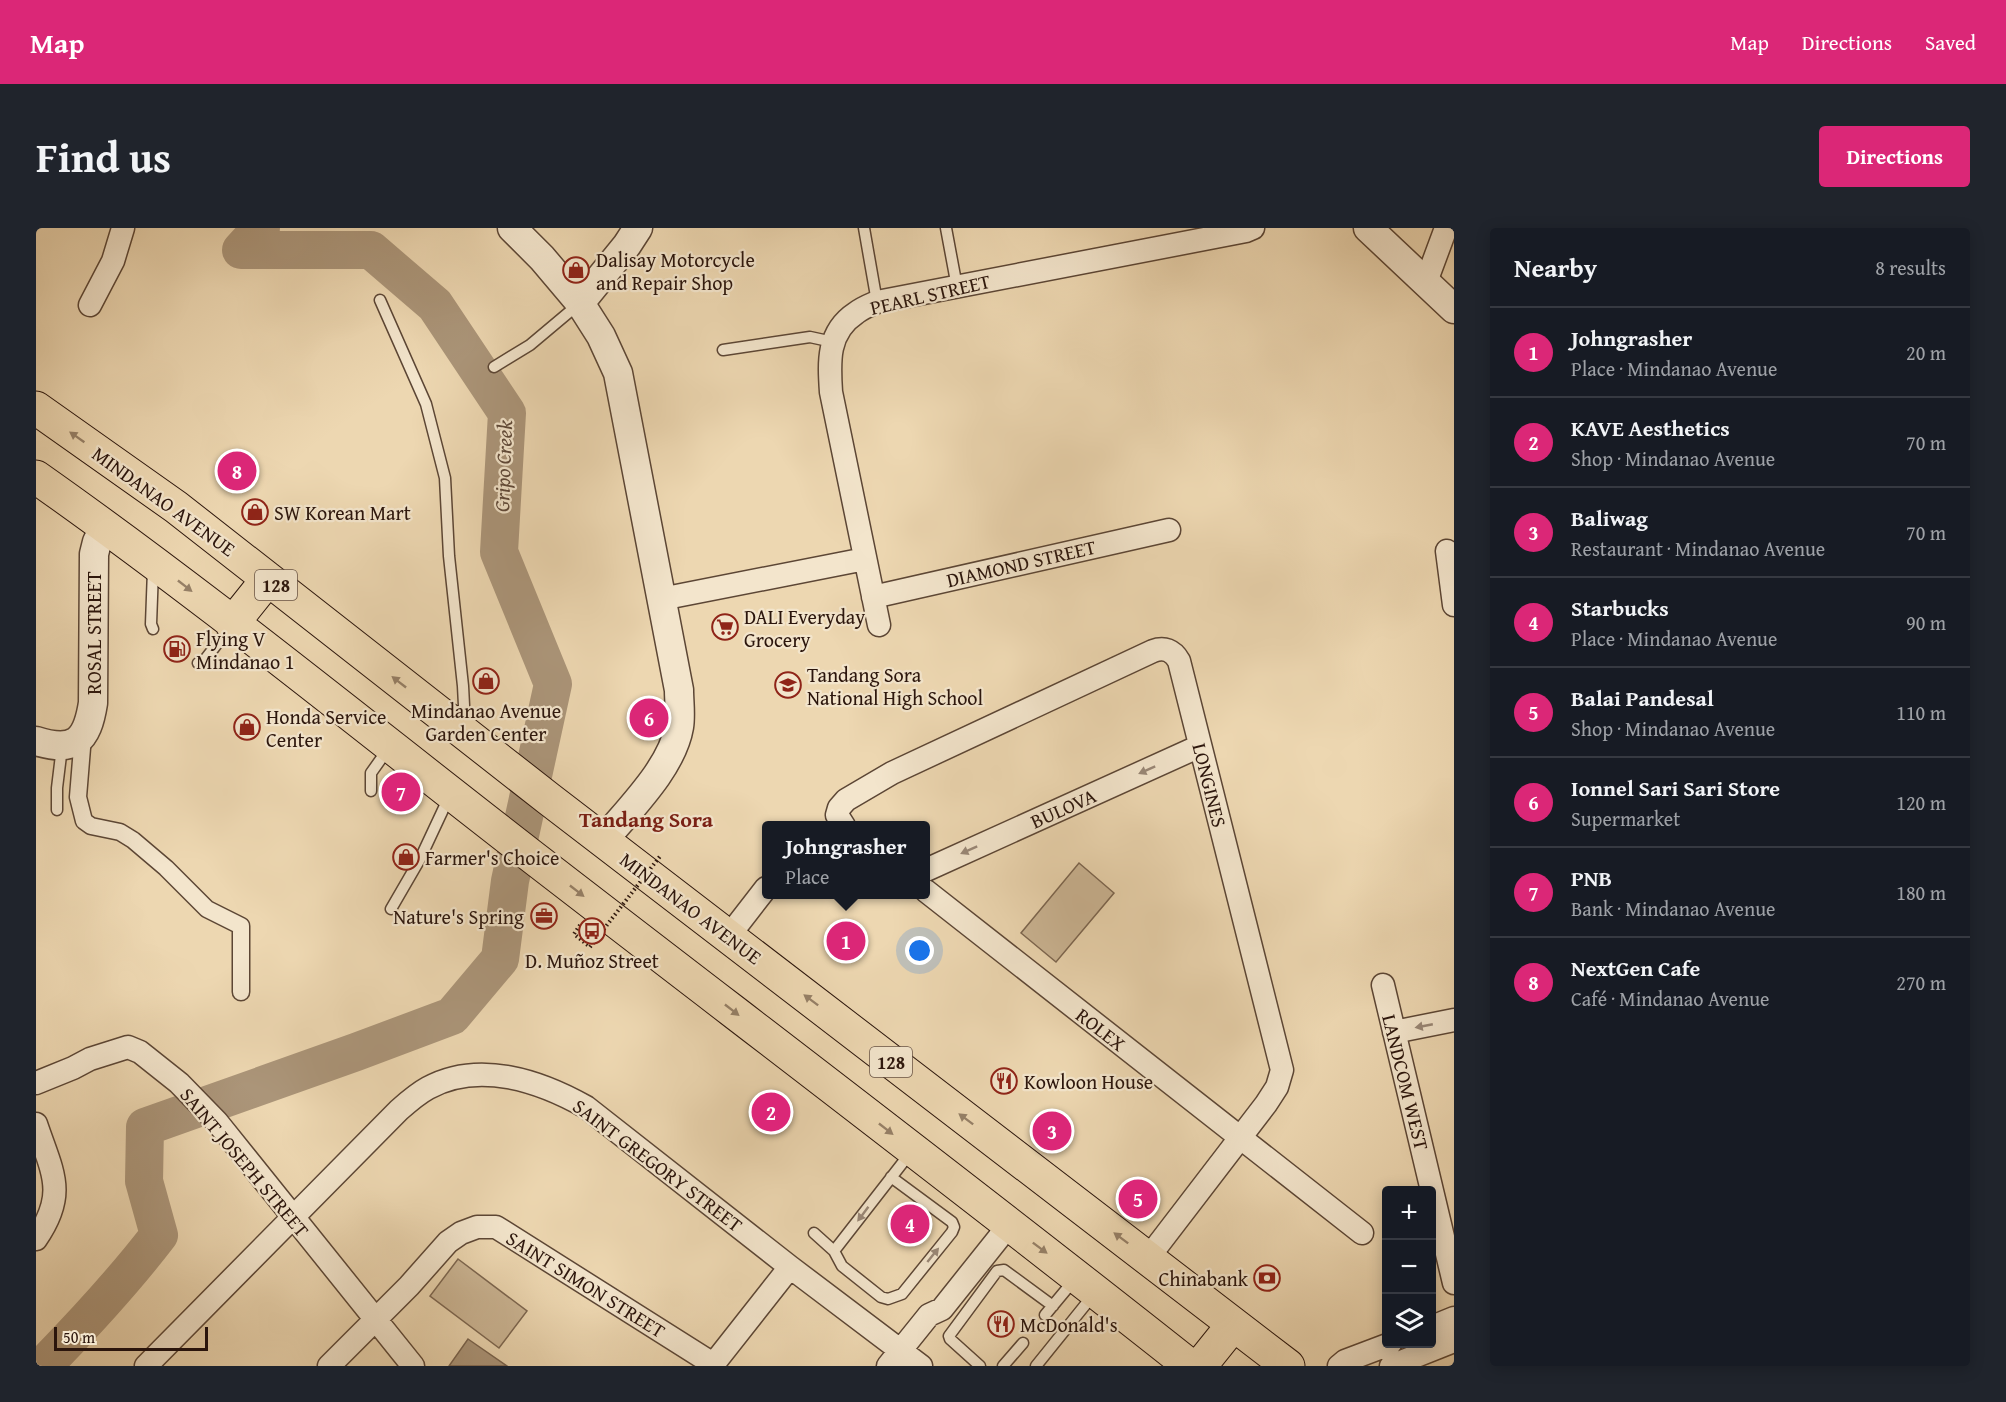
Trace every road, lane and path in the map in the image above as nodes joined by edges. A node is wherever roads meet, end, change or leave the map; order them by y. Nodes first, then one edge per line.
1 (123, 228) edge
2 (512, 228) edge
3 (638, 228) edge
4 (864, 228) edge
5 (946, 228) edge
6 (1253, 228) edge
7 (1368, 228) edge
8 (1446, 228) edge
9 (1426, 282) junction
10 (957, 286) junction
11 (380, 300) dead end
12 (877, 302) junction
13 (580, 303) junction
14 (90, 306) dead end
15 (1454, 309) edge
16 (833, 342) junction
17 (723, 350) dead end
18 (494, 367) dead end
19 (36, 408) edge
20 (36, 477) edge
21 (105, 525) junction
22 (1169, 530) dead end
23 (1447, 551) dead end
24 (865, 559) junction
25 (153, 561) junction
26 (268, 579) junction
27 (873, 597) junction
28 (661, 599) junction
29 (1454, 605) edge
30 (232, 624) junction
31 (879, 625) dead end
32 (153, 629) dead end
33 (198, 663) dead end
34 (465, 734) junction
35 (59, 743) edge
36 (390, 746) junction
37 (1200, 746) junction
38 (372, 791) dead end
39 (450, 793) junction
40 (57, 810) dead end
41 (837, 821) edge
42 (603, 841) junction
43 (661, 855) dead end
44 (930, 868) edge
45 (762, 893) edge
46 (930, 894) edge
47 (391, 909) dead end
48 (574, 934) dead end
49 (728, 937) junction
50 (1383, 985) dead end
51 (241, 992) dead end
52 (1454, 1020) edge
53 (1394, 1032) junction
54 (36, 1083) edge
55 (36, 1124) edge
56 (1239, 1137) junction
57 (912, 1150) junction
58 (891, 1177) junction
59 (292, 1218) junction
60 (1003, 1220) junction
61 (814, 1233) dead end
62 (1362, 1233) dead end
63 (36, 1239) edge
64 (834, 1251) junction
65 (1148, 1258) junction
66 (790, 1267) junction
67 (1454, 1283) edge
68 (1087, 1284) junction
69 (1053, 1306) junction
70 (1045, 1315) dead end
71 (1454, 1318) edge
72 (376, 1319) junction
73 (1233, 1324) junction
74 (1436, 1325) edge
75 (1454, 1341) edge
76 (1023, 1343) dead end
77 (1382, 1347) edge
78 (894, 1358) edge
79 (712, 1365) edge
80 (146, 1366) edge
81 (329, 1366) edge
82 (413, 1366) edge
83 (921, 1366) edge
84 (980, 1366) edge
85 (1003, 1366) edge
86 (1036, 1366) edge
87 (1190, 1366) edge
88 (1200, 1366) edge
89 (1288, 1366) edge
90 (1339, 1366) edge
91 (1391, 1366) edge

1 - 14 street
2 - 13 street
3 - 13 street
4 - 12 lane
5 - 10 lane
6 - 10 street, PEARL STREET
7 - 9 street
8 - 9 street
9 - 15 street
10 - 12 street, PEARL STREET
11 - 34 lane
12 - 16 street, PEARL STREET
13 - 18 lane
13 - 28 street
16 - 17 lane
16 - 24 street, PEARL STREET
26 -> 19 main road, MINDANAO AVENUE / 128
20 - 21 main road
21 - 25 main road
21 - 35 street, ROSAL STREET
22 - 27 street, DIAMOND STREET
23 - 29 street
24 - 27 street, PEARL STREET
24 - 28 street
25 -> 30 main road
25 - 32 lane
26 - 30 main road
34 -> 26 main road, MINDANAO AVENUE / 128
27 - 31 street, PEARL STREET
28 - 42 street
30 - 33 lane
30 - 36 main road
34 - 42 main road, MINDANAO AVENUE / 128
35 - 40 lane
35 - 51 street
36 - 38 lane
36 - 39 main road
37 - 41 street, LONGINES
37 -> 44 street, BULOVA
37 - 56 street, LONGINES
39 - 47 lane
39 -> 57 main road
42 - 49 main road, MINDANAO AVENUE / 128
43 - 48 path, bridge
45 - 49 street
46 - 56 street, ROLEX
65 -> 49 main road, MINDANAO AVENUE / 128
50 - 53 street, LANDCOM WEST
52 -> 53 street
53 - 67 street, LANDCOM WEST
54 - 59 street, SAINT JOSEPH STREET
55 - 63 street
56 - 62 street, ROLEX
56 - 65 street, LONGINES
57 - 58 lane
57 - 60 main road
58 -> 64 lane
64 -> 58 lane
59 - 66 street, SAINT GREGORY STREET
59 - 72 street, SAINT JOSEPH STREET
59 - 80 street, SAINT GREGORY STREET
60 -> 68 main road
60 - 78 street
61 - 64 lane
65 - 73 main road, MINDANAO AVENUE / 128
66 - 78 street, SAINT GREGORY STREET
66 - 79 street
68 - 69 lane
68 - 86 lane
68 - 87 main road
69 - 70 lane
69 - 84 lane
71 - 74 street
72 - 79 street, SAINT SIMON STREET
72 - 81 street, SAINT SIMON STREET
72 - 82 street, SAINT JOSEPH STREET
73 - 88 main road
73 - 89 main road, MINDANAO AVENUE / 128
75 - 91 street
76 - 85 lane
77 - 90 street
78 - 83 street, SAINT GREGORY STREET

